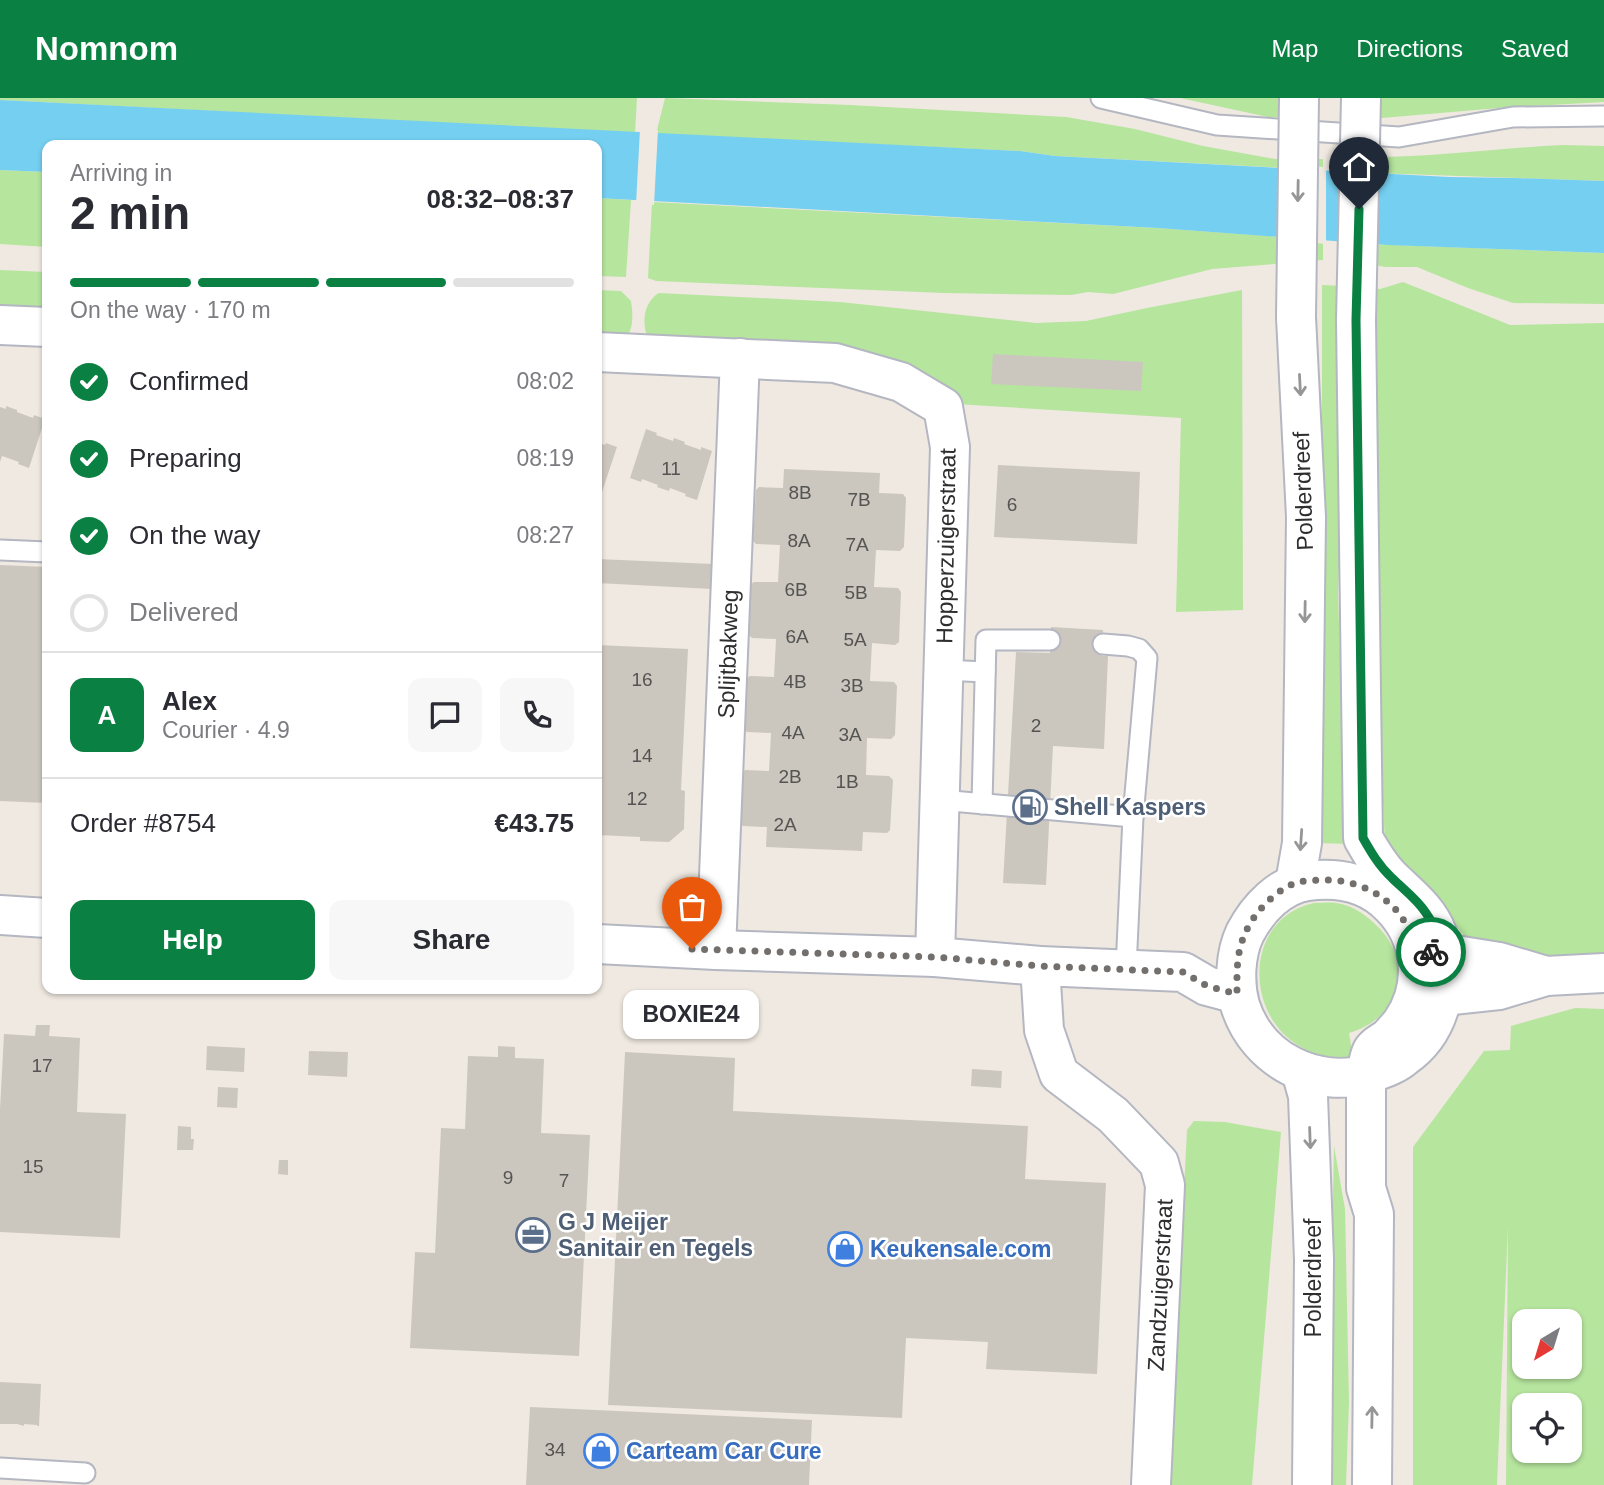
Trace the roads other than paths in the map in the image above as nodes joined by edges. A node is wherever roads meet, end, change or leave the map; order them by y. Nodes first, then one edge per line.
1 (1101, 98) edge
2 (1299, 98) edge
3 (1362, 98) edge
4 (1604, 116) edge
5 (0, 325) edge
6 (42, 327) edge
7 (602, 352) edge
8 (740, 358) junction
9 (0, 550) edge
10 (42, 552) edge
11 (1050, 640) dead end
12 (1103, 644) dead end
13 (944, 670) junction
14 (985, 672) junction
15 (940, 800) junction
16 (982, 804) junction
17 (1133, 817) junction
18 (1295, 883) junction
19 (0, 915) edge
20 (42, 918) edge
21 (602, 944) edge
22 (716, 950) junction
23 (1430, 951) junction
24 (935, 957) junction
25 (1040, 966) junction
26 (1126, 969) junction
27 (1604, 973) edge
28 (1237, 976) junction
29 (1546, 976) junction
30 (1443, 996) junction
31 (1301, 1071) junction
32 (1375, 1071) junction
33 (0, 1468) edge
34 (85, 1473) dead end
35 (1151, 1485) edge
36 (1312, 1485) edge
37 (1371, 1485) edge

1 - 4 lane
2 -> 18 main road, Polderdreef, bridge
3 - 23 main road, bridge
5 - 6 main road
7 - 8 main road, Hopperzuigerstraat
8 - 13 main road, Hopperzuigerstraat
8 - 22 main road, Splijtbakweg
9 - 10 lane
11 - 14 lane
12 - 17 lane
13 - 14 lane
13 - 15 main road, Hopperzuigerstraat
14 - 16 lane
15 - 16 lane
15 - 24 main road, Hopperzuigerstraat
16 - 17 lane
17 - 26 lane
18 - 23 main road
18 - 28 main road
19 - 20 main road
21 - 22 main road
22 - 24 main road
23 - 29 main road
23 - 30 main road
23 - 32 main road
24 - 25 main road
25 - 26 main road
25 - 35 main road, Zandzuigerstraat
26 - 28 main road
27 - 29 main road
28 - 31 main road
29 - 30 main road
30 - 32 main road
31 - 32 main road
31 -> 36 main road, Polderdreef
37 -> 32 main road
33 - 34 lane

